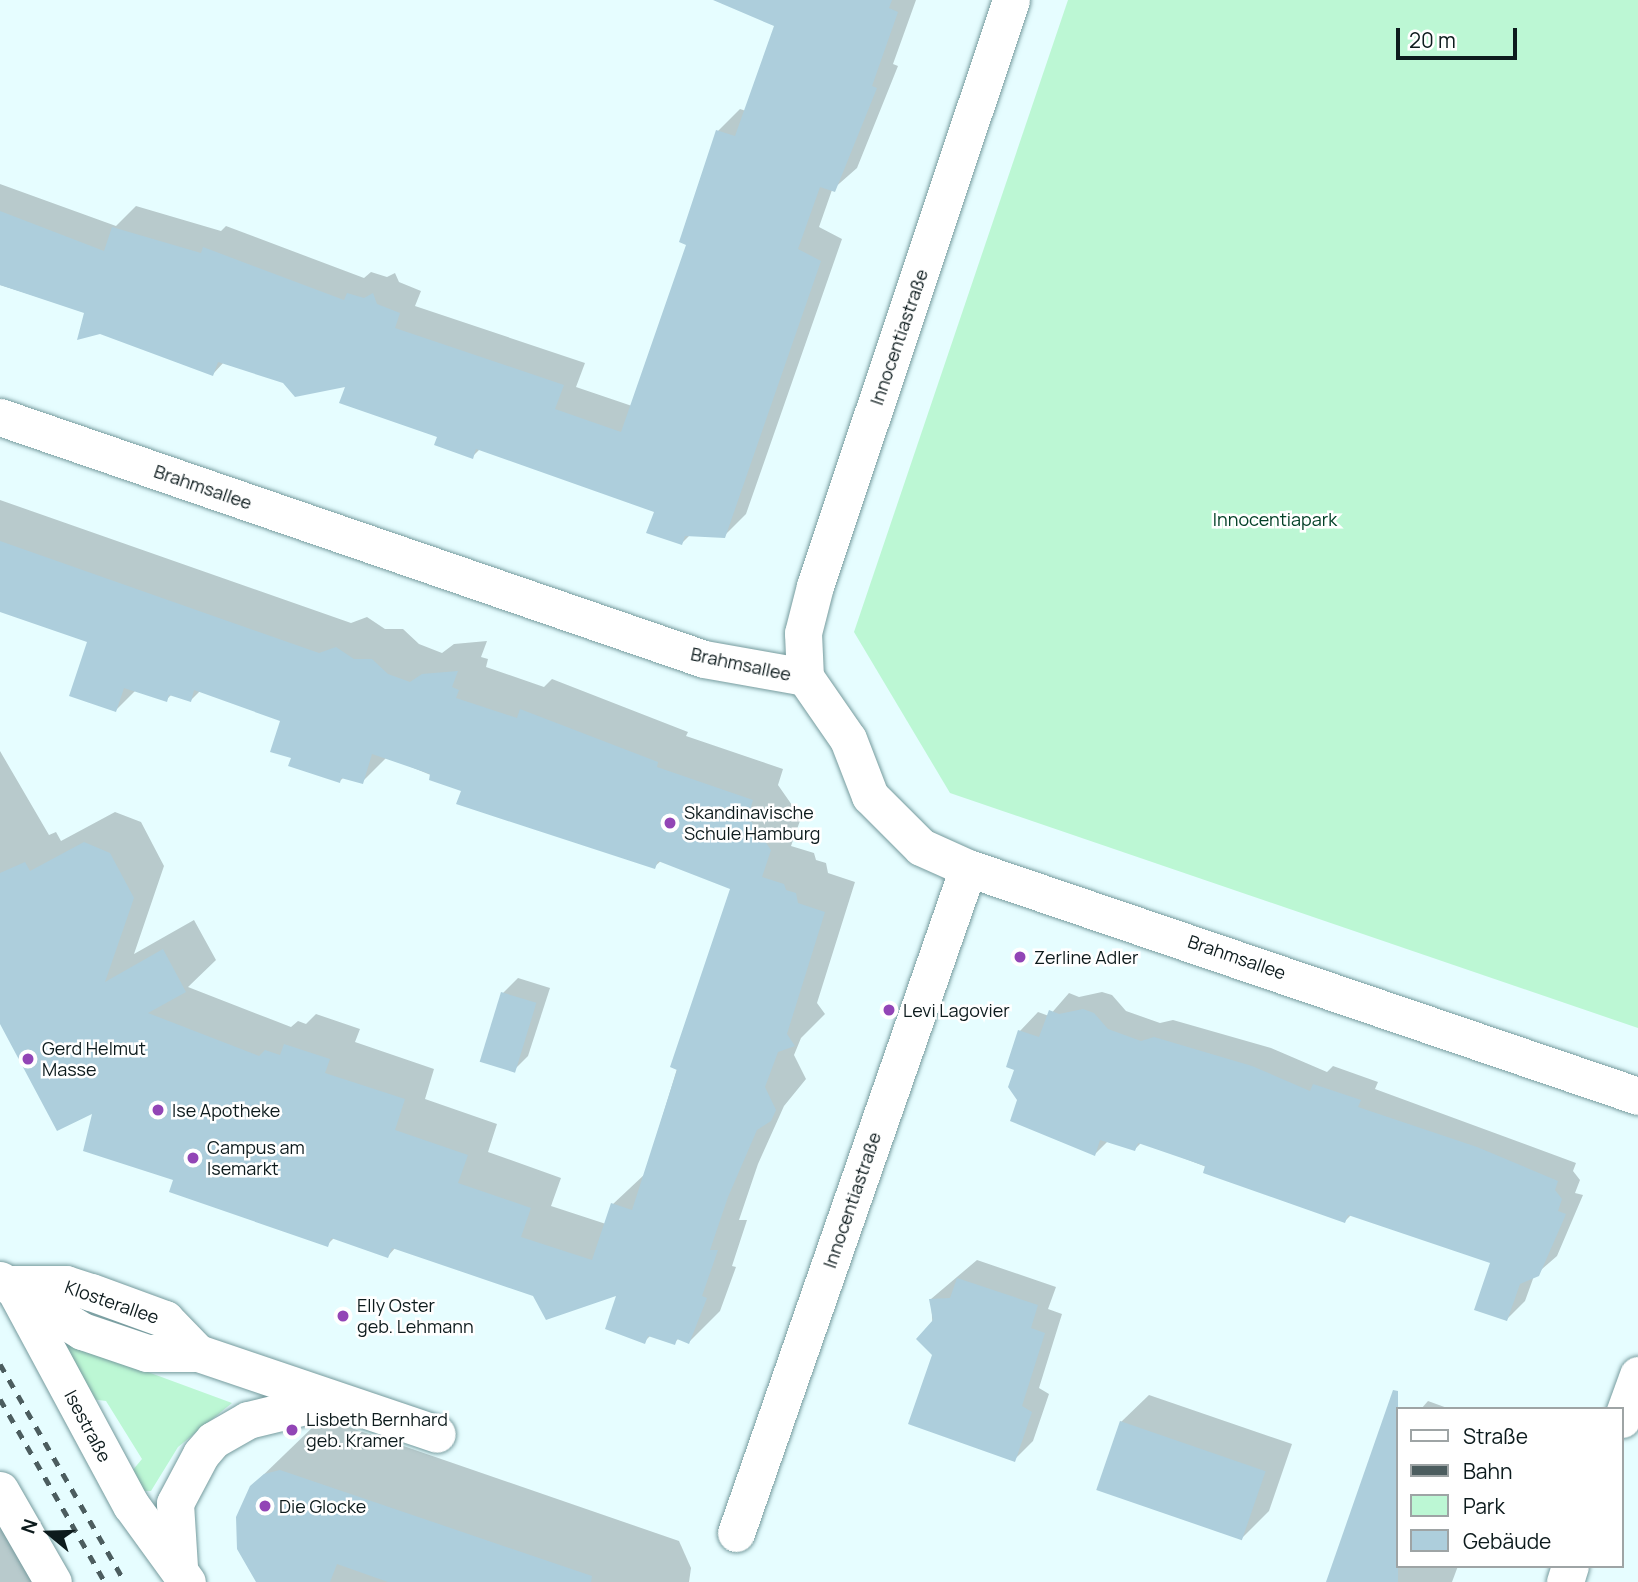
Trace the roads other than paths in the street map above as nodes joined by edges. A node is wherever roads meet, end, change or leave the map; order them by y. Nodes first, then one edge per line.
1 (1012, 0) edge
2 (0, 417) edge
3 (805, 677) junction
4 (968, 868) junction
5 (1638, 1096) edge
6 (4, 1276) edge
7 (1638, 1375) edge
8 (333, 1399) junction
9 (1624, 1414) edge
10 (437, 1434) dead end
11 (0, 1490) edge
12 (736, 1533) dead end
13 (183, 1575) edge
14 (53, 1582) edge

1 - 3 street, Innocentiastraße
2 - 3 street, Brahmsallee
3 - 4 street, Brahmsallee
4 - 5 street, Brahmsallee
4 - 12 street, Innocentiastraße
6 - 8 street, Klosterallee
6 - 13 street, Isestraße
7 - 9 street
8 - 10 street, Klosterallee
8 - 13 street
11 - 14 street

